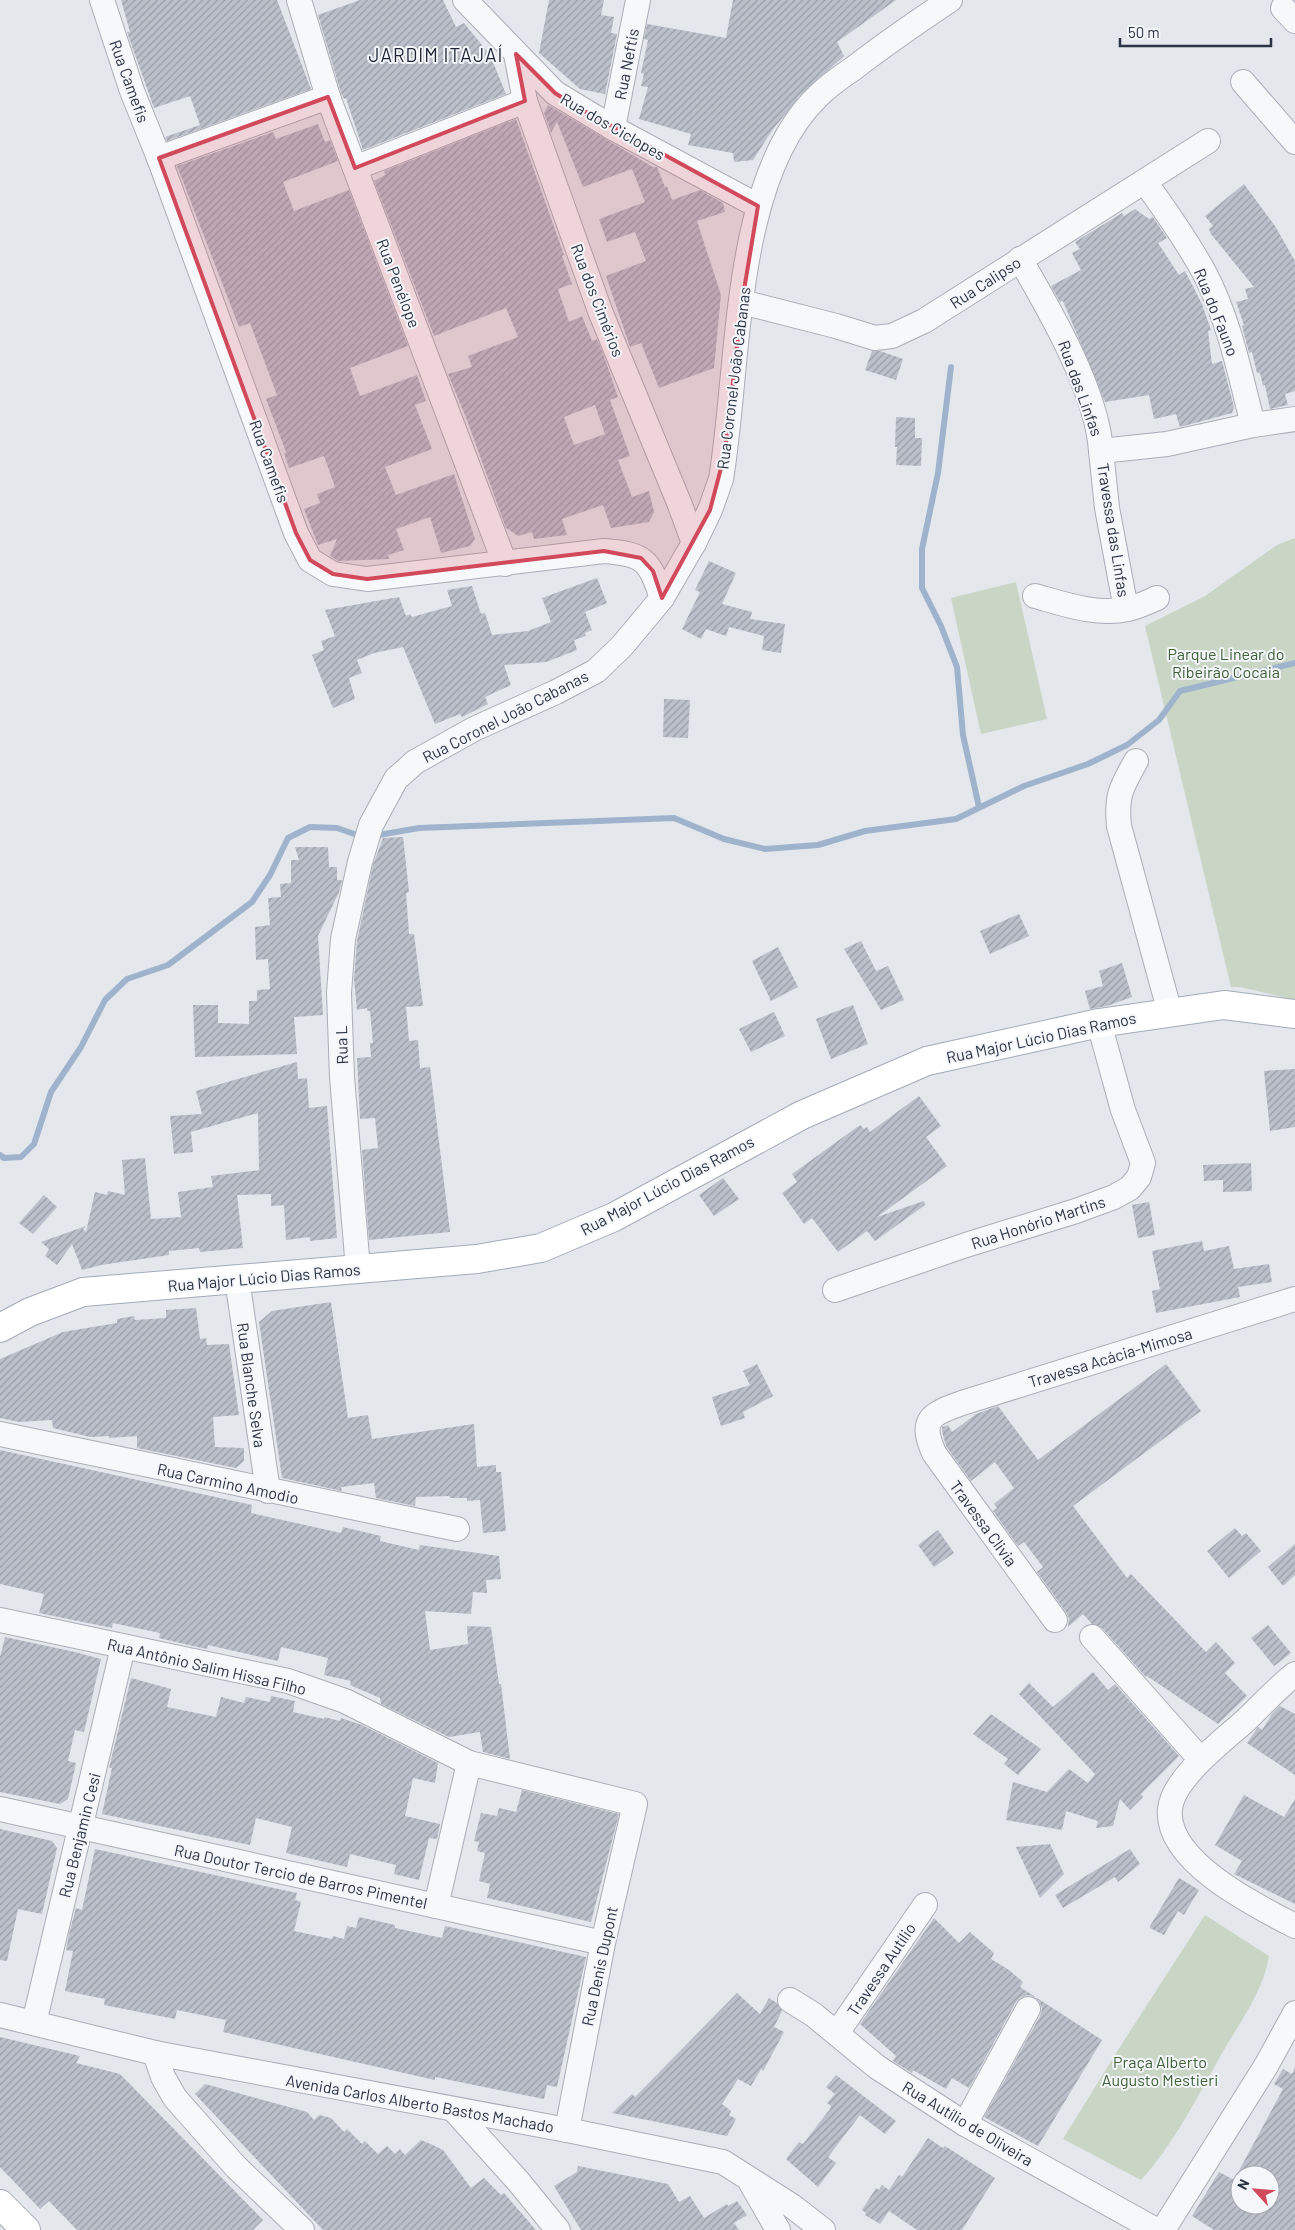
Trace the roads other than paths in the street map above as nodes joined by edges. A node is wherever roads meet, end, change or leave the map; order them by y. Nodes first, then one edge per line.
1 (102, 0) edge
2 (299, 0) edge
3 (464, 0) edge
4 (638, 0) edge
5 (950, 0) edge
6 (516, 54) junction
7 (1243, 82) dead end
8 (328, 97) junction
9 (525, 101) junction
10 (613, 128) junction
11 (1208, 141) dead end
12 (1295, 142) edge
13 (159, 158) junction
14 (355, 168) junction
15 (1145, 182) junction
16 (758, 206) junction
17 (1020, 259) junction
18 (742, 302) junction
19 (1295, 419) edge
20 (1253, 425) junction
21 (1101, 451) junction
22 (694, 543) junction
23 (505, 564) junction
24 (1035, 596) dead end
25 (662, 598) junction
26 (1157, 598) dead end
27 (1126, 609) junction
28 (1136, 761) dead end
29 (371, 824) joint
30 (1170, 1013) junction
31 (1295, 1014) edge
32 (1098, 1023) junction
33 (358, 1269) junction
34 (237, 1279) junction
35 (835, 1290) dead end
36 (1295, 1299) edge
37 (0, 1328) edge
38 (929, 1420) joint
39 (0, 1434) edge
40 (268, 1491) junction
41 (457, 1529) dead end
42 (0, 1620) edge
43 (1055, 1620) dead end
44 (1092, 1638) dead end
45 (123, 1647) junction
46 (1295, 1674) edge
47 (1201, 1760) junction
48 (469, 1763) junction
49 (635, 1804) joint
50 (0, 1809) edge
51 (81, 1828) junction
52 (925, 1905) dead end
53 (436, 1906) junction
54 (1295, 1926) edge
55 (603, 1943) junction
56 (790, 2000) dead end
57 (1028, 2009) dead end
58 (1295, 2013) edge
59 (0, 2015) edge
60 (34, 2023) junction
61 (837, 2033) junction
62 (155, 2053) junction
63 (454, 2110) junction
64 (965, 2124) junction
65 (567, 2130) junction
66 (747, 2177) junction
67 (0, 2204) edge
68 (26, 2230) edge
69 (302, 2230) edge
70 (558, 2230) edge
71 (778, 2230) edge
72 (823, 2230) edge
73 (1156, 2230) edge
74 (1163, 2230) edge

1 - 13 street, Rua Camefis
2 - 8 street, Rua Penélope
3 - 6 street, Rua dos Ciclopes
4 - 10 street, Rua Neftis
5 - 16 street, Rua Coronel João Cabanas
6 - 9 street, Rua dos Cimérios
6 - 10 street, Rua dos Ciclopes
7 - 12 street
8 - 13 street
8 - 14 street, Rua Penélope
9 - 14 street
9 - 22 street, Rua dos Cimérios
10 - 16 street, Rua dos Ciclopes
11 - 15 street, Rua Calipso
13 - 23 street, Rua Camefis
14 - 23 street, Rua Penélope
15 - 17 street, Rua Calipso
15 - 20 street, Rua do Fauno
16 - 18 street, Rua Coronel João Cabanas
17 - 18 street, Rua Calipso
17 - 21 street, Rua das Linfas
18 - 22 street, Rua Coronel João Cabanas
19 - 20 street, Rua das Linfas
20 - 21 street, Rua das Linfas
21 - 27 street, Travessa das Linfas
22 - 25 street, Rua Coronel João Cabanas
23 - 25 street, Rua Camefis
24 - 27 street, Travessa das Linfas
25 - 29 street, Rua Coronel João Cabanas
26 - 27 street, Travessa das Linfas
28 - 30 street
29 - 33 street, Rua L
30 - 31 main road, Rua Major Lúcio Dias Ramos
30 - 32 main road, Rua Major Lúcio Dias Ramos
32 - 33 main road, Rua Major Lúcio Dias Ramos
32 - 35 street, Rua Honório Martins
33 - 34 main road, Rua Major Lúcio Dias Ramos
34 - 37 main road, Rua Major Lúcio Dias Ramos
34 - 40 street, Rua Blanche Selva
36 - 38 street, Travessa Acácia-Mimosa
38 - 43 street, Travessa Clivia
39 - 40 street, Rua Carmino Amodio
40 - 41 street, Rua Carmino Amodio
42 - 45 street, Rua Antônio Salim Hissa Filho
44 - 47 street
45 - 48 street, Rua Antônio Salim Hissa Filho
45 - 51 street, Rua Benjamin Cesi
46 - 47 street
47 - 54 street
48 - 49 street, Rua Antônio Salim Hissa Filho
48 - 53 street
49 - 55 street, Rua Denis Dupont
50 - 51 street, Rua Doutor Tercio de Barros Pimentel
51 - 53 street, Rua Doutor Tercio de Barros Pimentel
51 - 60 street, Rua Benjamin Cesi
52 - 61 street, Travessa Autílio
53 - 55 street, Rua Doutor Tercio de Barros Pimentel
55 - 65 street, Rua Denis Dupont
56 - 61 street, Rua Autílio de Oliveira
57 - 64 street
58 - 74 street
59 - 60 street, Avenida Carlos Alberto Bastos Machado
60 - 62 street, Avenida Carlos Alberto Bastos Machado
61 - 64 street, Rua Autílio de Oliveira
62 - 63 street, Avenida Carlos Alberto Bastos Machado
62 - 69 street
63 - 65 street, Avenida Carlos Alberto Bastos Machado
63 - 70 street
64 - 73 street, Rua Autílio de Oliveira
65 - 66 street, Avenida Carlos Alberto Bastos Machado
66 - 71 street
66 - 72 street, Avenida Carlos Alberto Bastos Machado
67 - 68 main road

